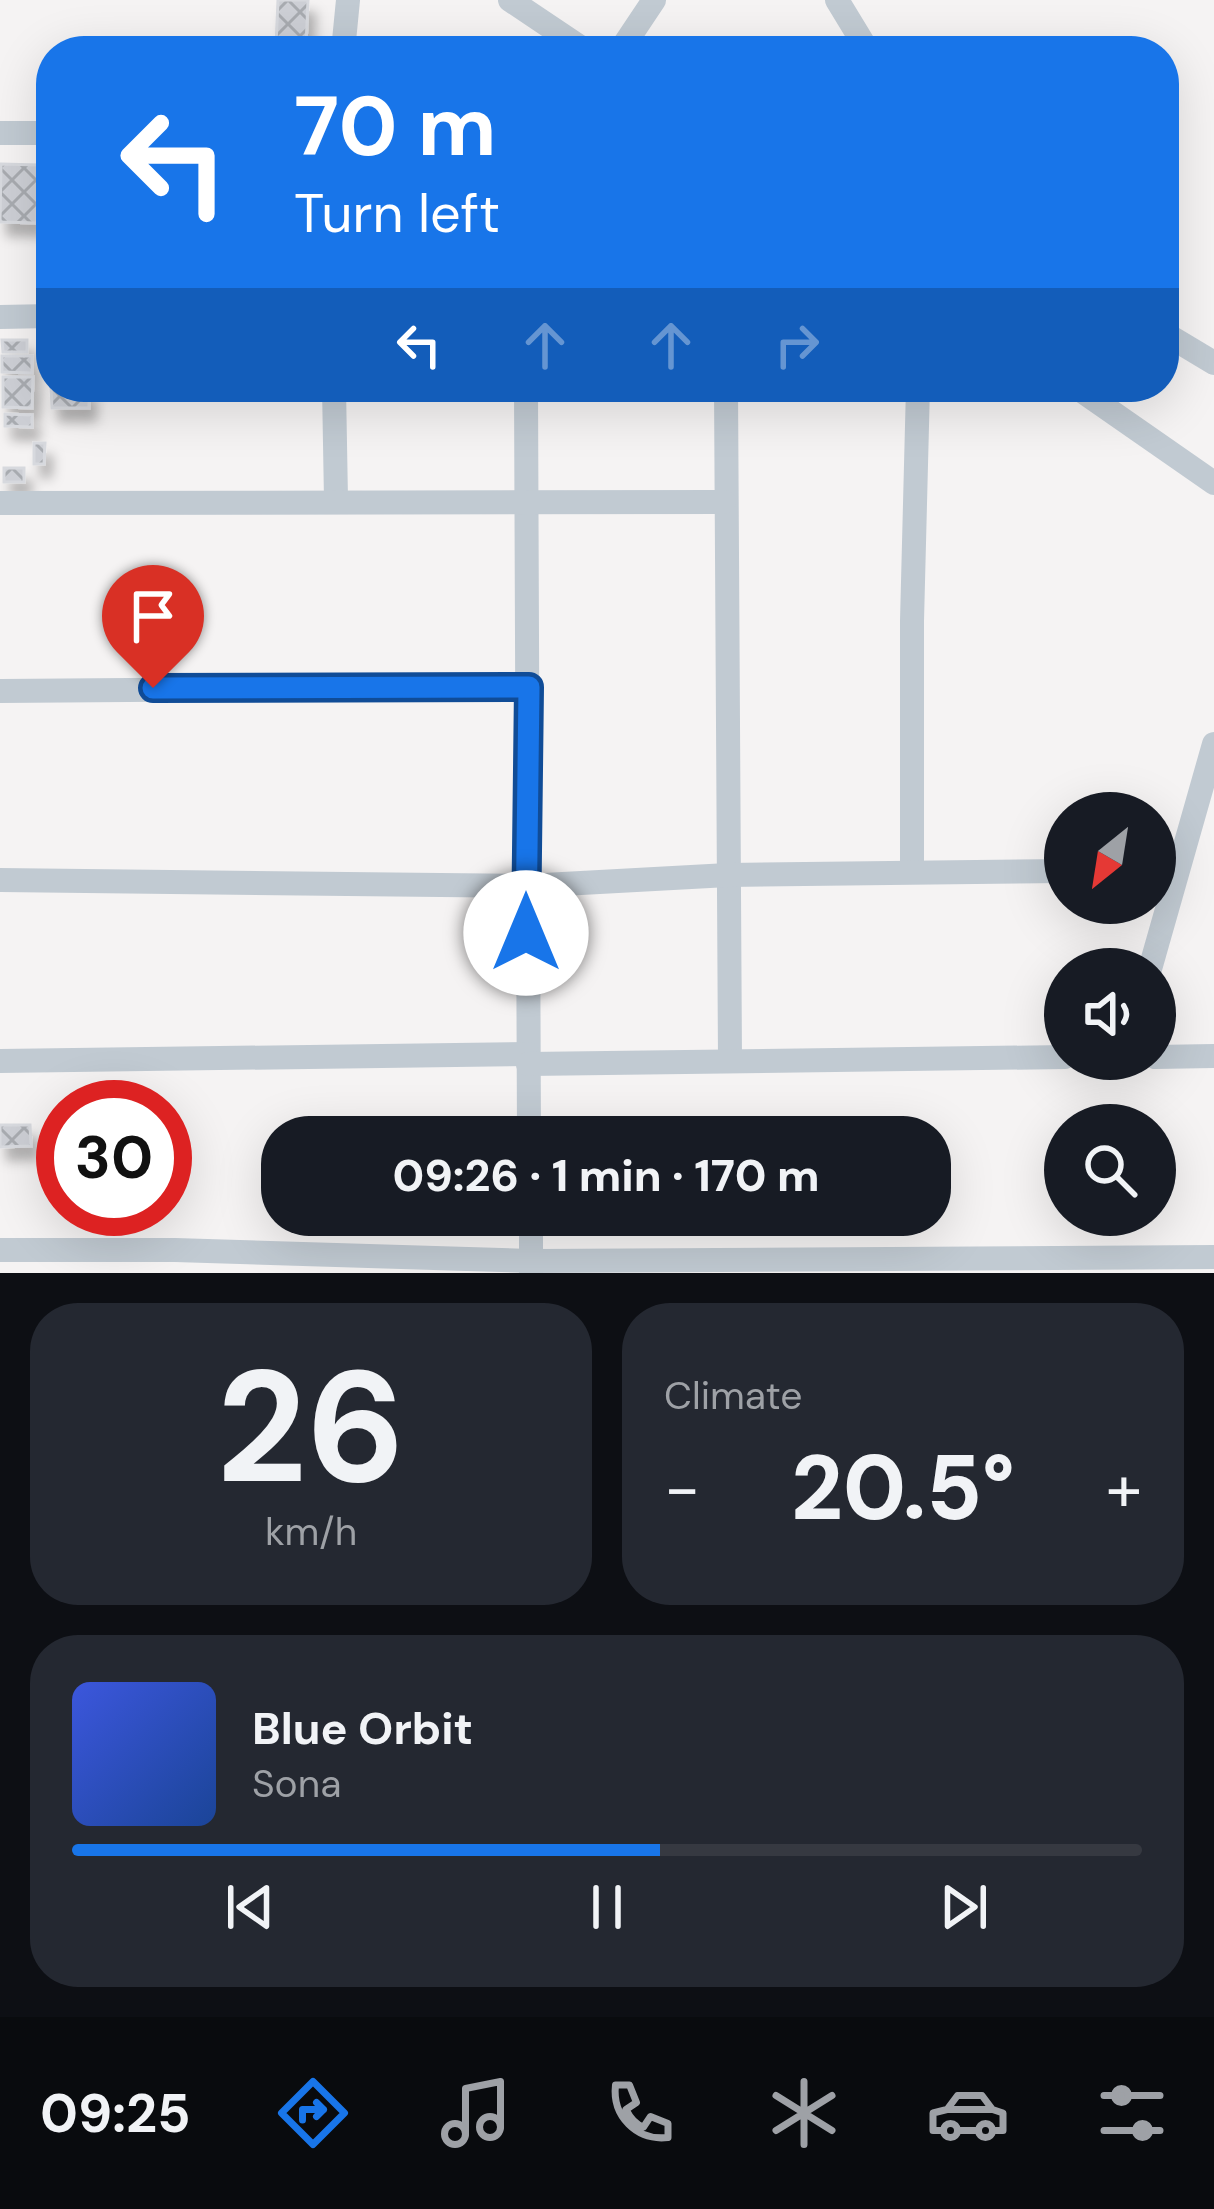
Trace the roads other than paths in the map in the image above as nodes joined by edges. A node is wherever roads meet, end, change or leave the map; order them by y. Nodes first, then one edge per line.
1 (348, 0) edge
2 (510, 0) edge
3 (655, 0) edge
4 (837, 0) edge
5 (344, 36) edge
6 (548, 36) edge
7 (630, 36) edge
8 (859, 36) edge
9 (0, 133) edge
10 (36, 134) edge
11 (36, 316) edge
12 (0, 317) edge
13 (1179, 342) edge
14 (1214, 362) edge
15 (334, 402) edge
16 (526, 402) edge
17 (726, 402) edge
18 (918, 402) edge
19 (1098, 402) edge
20 (1214, 483) edge
21 (336, 500) junction
22 (724, 502) junction
23 (0, 503) edge
24 (529, 504) junction
25 (529, 687) junction
26 (0, 691) edge
27 (1214, 744) edge
28 (1176, 843) edge
29 (912, 870) junction
30 (1044, 871) edge
31 (728, 875) junction
32 (0, 880) edge
33 (526, 886) junction
34 (1214, 1056) edge
35 (1176, 1057) edge
36 (1044, 1058) edge
37 (528, 1059) junction
38 (730, 1060) junction
39 (0, 1061) edge
40 (529, 1116) edge
41 (531, 1236) edge
42 (0, 1250) edge
43 (1214, 1257) edge
44 (342, 1264) edge
45 (531, 1267) edge
46 (803, 1267) edge

1 - 5 street
2 - 6 street
3 - 7 street
4 - 8 street
9 - 10 street
11 - 12 street
13 - 14 street
15 - 21 street
16 - 24 street
17 - 22 street
18 - 29 street
19 - 20 street
21 - 23 street
21 - 24 street
22 - 24 street
22 - 31 street
24 - 25 street
25 - 26 street
25 - 33 street
27 - 28 street
29 - 30 street
29 - 31 street
31 - 33 street
31 - 38 street
32 - 33 street
33 - 37 street
34 - 35 street
36 - 38 street
37 - 38 street
37 - 39 street
37 - 40 street
41 - 45 street
42 - 44 street
43 - 46 street
44 - 45 street
45 - 46 street

